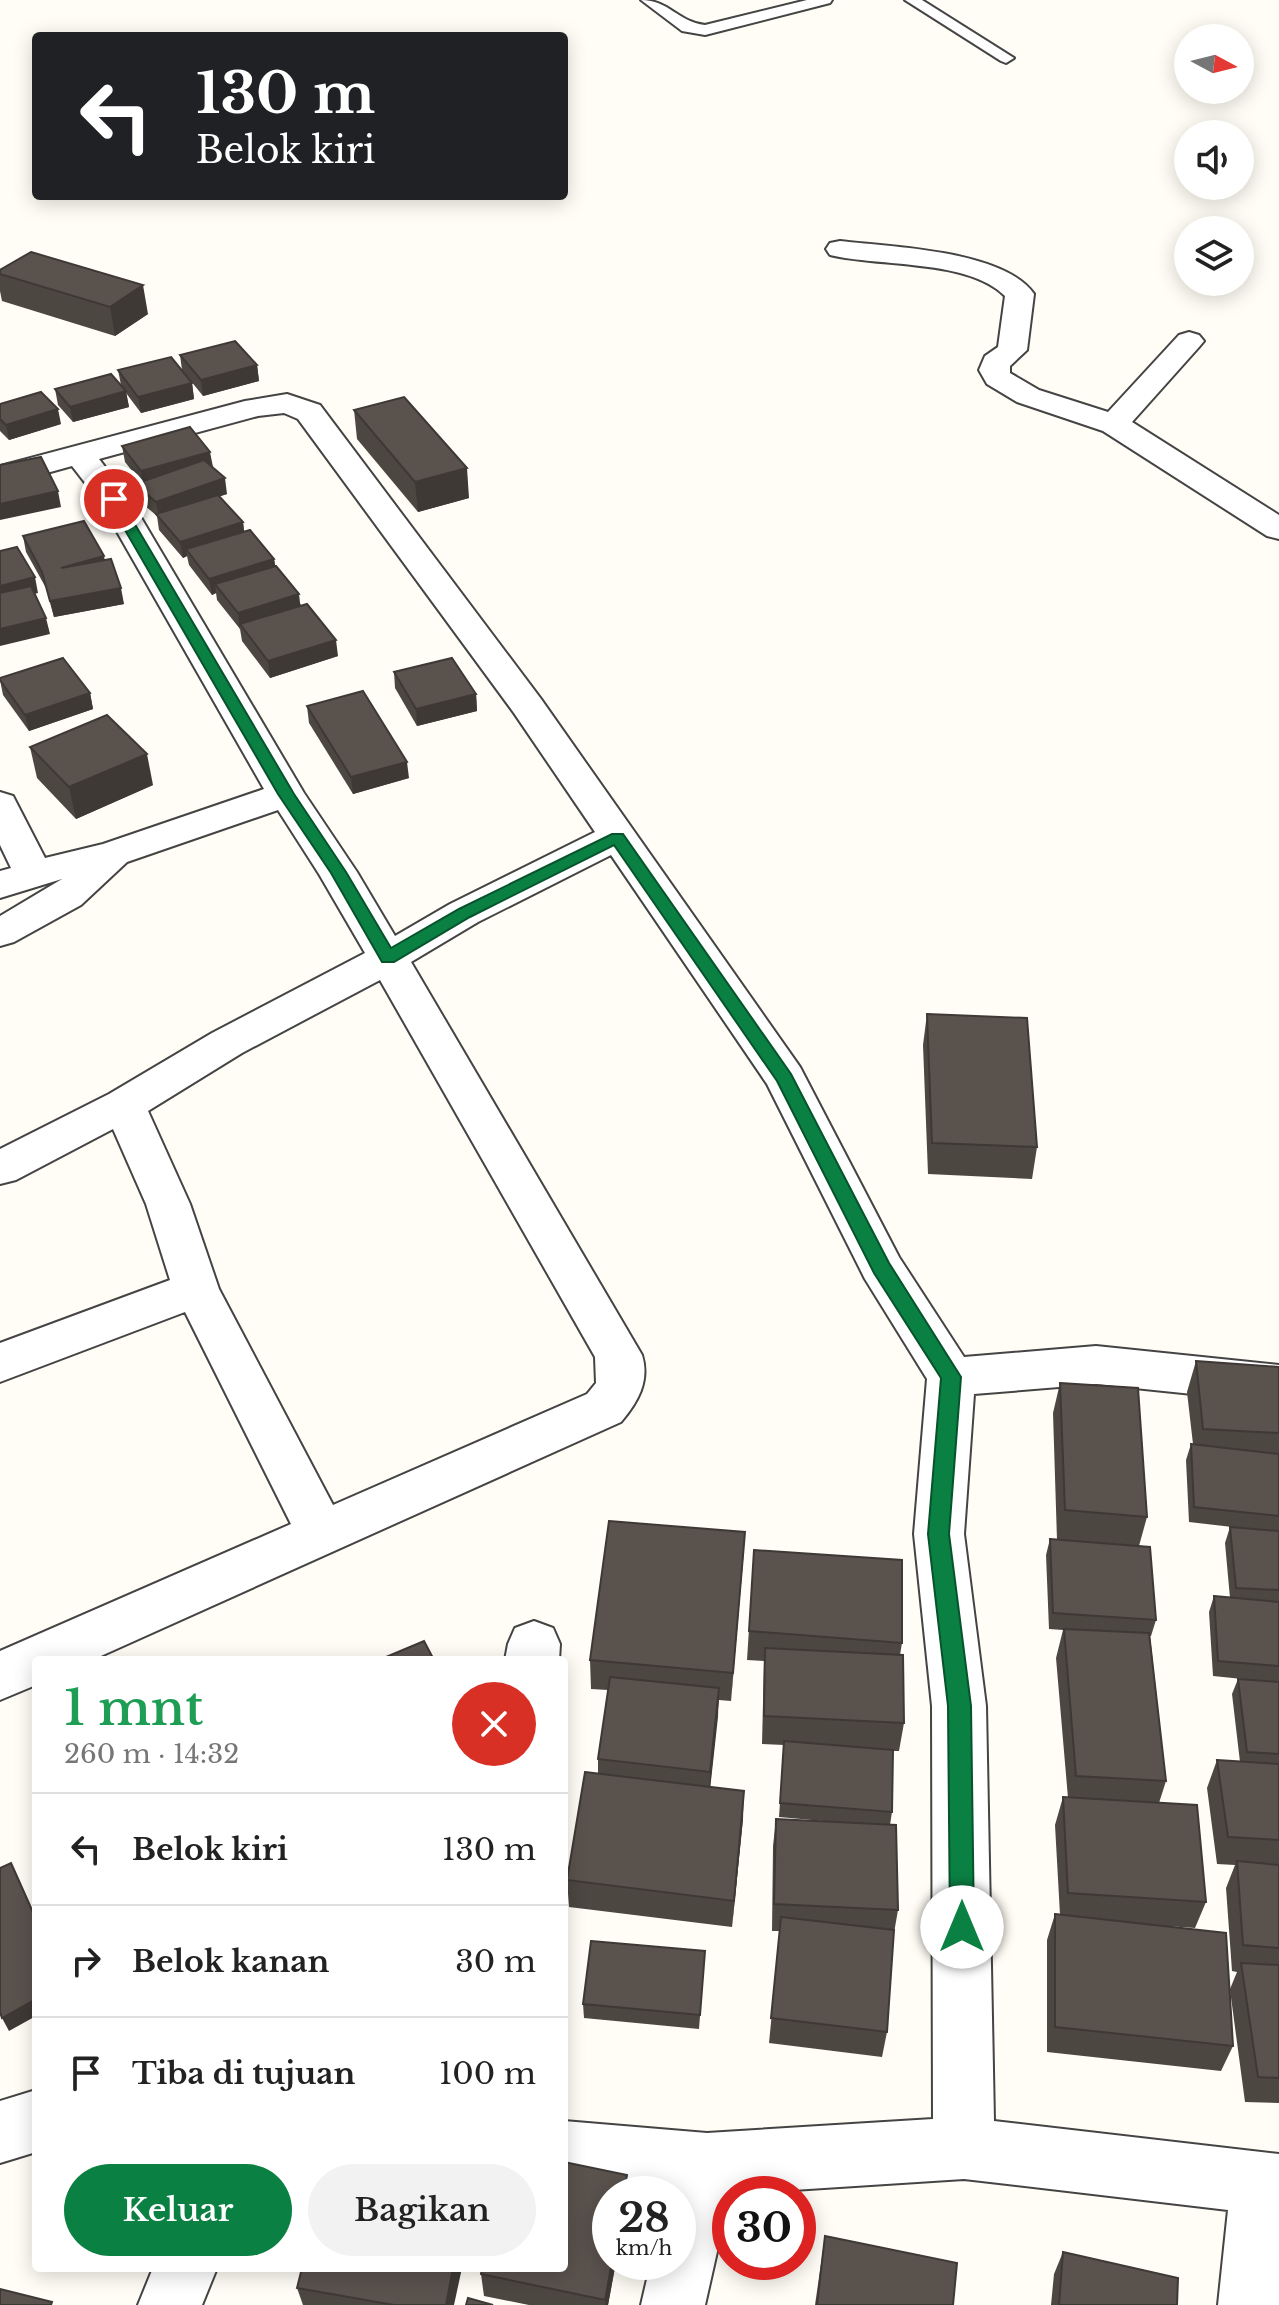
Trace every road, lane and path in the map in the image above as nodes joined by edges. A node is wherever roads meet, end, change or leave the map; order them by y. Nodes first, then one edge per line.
1 (648, 0) edge
2 (825, 0) edge
3 (912, 0) edge
4 (1006, 58) dead end
5 (840, 249) dead end
6 (1189, 341) dead end
7 (1114, 424) junction
8 (79, 455) junction
9 (0, 476) edge
10 (1279, 529) edge
11 (286, 794) junction
12 (0, 804) edge
13 (617, 837) junction
14 (115, 853) junction
15 (16, 880) edge
16 (0, 933) edge
17 (388, 958) junction
18 (124, 1105) junction
19 (0, 1168) edge
20 (196, 1289) junction
21 (0, 1363) edge
22 (951, 1377) junction
23 (1279, 1384) edge
24 (321, 1532) junction
25 (45, 1656) edge
26 (32, 1662) edge
27 (0, 1676) edge
28 (32, 2122) edge
29 (0, 2132) edge
30 (964, 2148) junction
31 (568, 2152) edge
32 (707, 2164) junction
33 (1270, 2185) edge
34 (183, 2272) edge
35 (170, 2305) edge
36 (673, 2305) edge
37 (1250, 2305) edge

1 - 2 lane
3 - 4 lane
5 - 7 street
6 - 7 street
7 - 10 street
8 - 9 street
8 - 11 street
8 - 13 street
11 - 14 street
11 - 17 street
12 - 15 street
13 - 17 street
13 - 22 street
14 - 15 street
14 - 16 street
17 - 18 street
17 - 24 street
18 - 19 street
18 - 20 street
20 - 21 street
20 - 24 street
22 - 23 street
22 - 30 street
24 - 25 street
26 - 27 street
28 - 29 street
30 - 32 street
30 - 33 street
31 - 32 street
32 - 36 street
33 - 37 street
34 - 35 street

